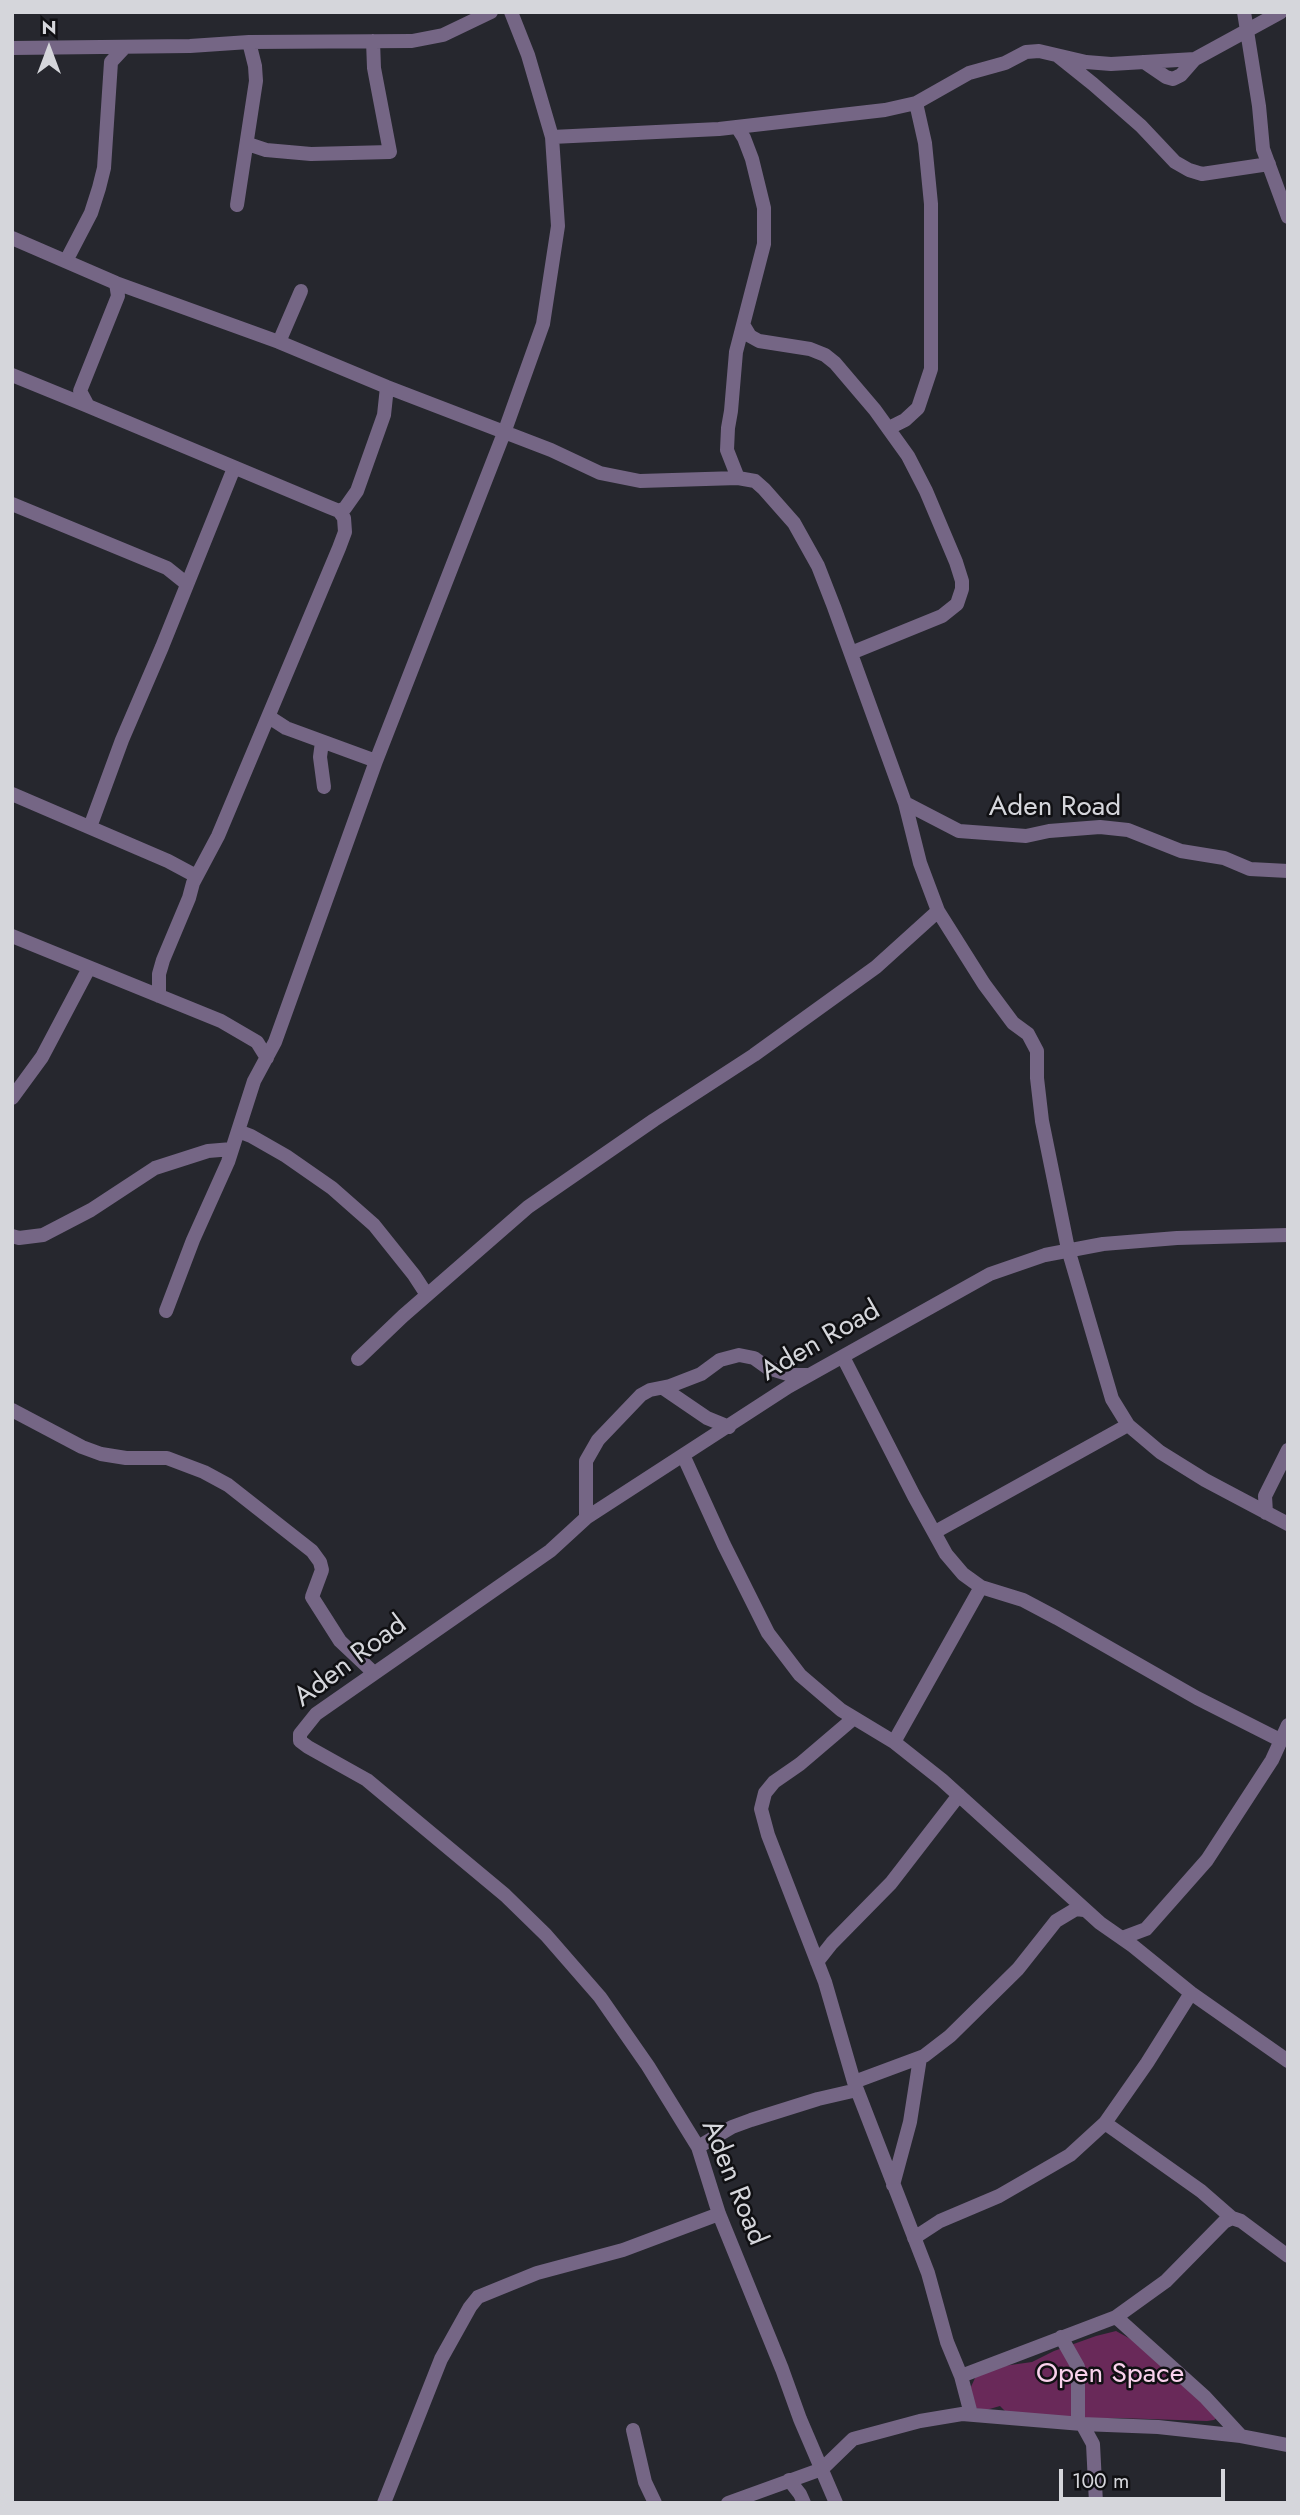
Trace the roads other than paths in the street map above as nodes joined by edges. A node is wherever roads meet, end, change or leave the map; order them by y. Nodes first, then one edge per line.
1 (491, 12) edge
2 (511, 12) edge
3 (1244, 12) edge
4 (1281, 12) edge
5 (1248, 31) junction
6 (373, 41) junction
7 (249, 42) junction
8 (125, 47) junction
9 (12, 48) edge
10 (1054, 53) junction
11 (916, 103) junction
12 (737, 127) junction
13 (552, 138) junction
14 (248, 144) junction
15 (1269, 164) junction
16 (237, 205) dead end
17 (1288, 217) edge
18 (12, 238) edge
19 (66, 261) junction
20 (116, 283) junction
21 (301, 291) dead end
22 (744, 326) junction
23 (279, 342) junction
24 (12, 375) edge
25 (387, 387) junction
26 (88, 405) junction
27 (888, 428) junction
28 (504, 433) junction
29 (234, 468) junction
30 (738, 478) junction
31 (12, 504) edge
32 (339, 511) junction
33 (187, 584) junction
34 (851, 653) junction
35 (269, 717) junction
36 (322, 742) junction
37 (376, 761) junction
38 (324, 787) dead end
39 (12, 794) edge
40 (905, 803) junction
41 (90, 827) junction
42 (1288, 871) edge
43 (196, 876) junction
44 (938, 911) junction
45 (12, 936) edge
46 (89, 968) junction
47 (159, 996) junction
48 (267, 1058) junction
49 (12, 1098) edge
50 (238, 1131) junction
51 (232, 1149) junction
52 (1288, 1235) edge
53 (12, 1236) edge
54 (1068, 1249) junction
55 (427, 1295) junction
56 (166, 1311) dead end
57 (843, 1357) junction
58 (358, 1359) dead end
59 (809, 1375) junction
60 (663, 1388) junction
61 (12, 1410) edge
62 (1128, 1425) junction
63 (729, 1427) junction
64 (1288, 1450) edge
65 (683, 1455) junction
66 (1266, 1513) junction
67 (586, 1518) junction
68 (1288, 1524) edge
69 (935, 1532) junction
70 (981, 1587) junction
71 (374, 1673) junction
72 (854, 1718) junction
73 (1288, 1725) edge
74 (1282, 1741) junction
75 (894, 1742) junction
76 (959, 1795) junction
77 (1065, 1891) junction
78 (1084, 1910) junction
79 (1056, 1921) junction
80 (1146, 1929) junction
81 (1122, 1938) junction
82 (1139, 1951) junction
83 (817, 1962) junction
84 (1191, 1993) junction
85 (920, 2058) junction
86 (1288, 2061) edge
87 (856, 2086) junction
88 (1105, 2123) junction
89 (698, 2147) junction
90 (892, 2185) junction
91 (719, 2214) junction
92 (1232, 2218) junction
93 (914, 2238) junction
94 (1288, 2256) edge
95 (1116, 2317) junction
96 (1061, 2337) junction
97 (961, 2376) junction
98 (971, 2414) junction
99 (1080, 2424) junction
100 (633, 2430) dead end
101 (1241, 2436) junction
102 (1288, 2445) edge
103 (822, 2469) junction
104 (789, 2480) junction
105 (384, 2503) edge
106 (655, 2503) edge
107 (729, 2503) edge
108 (804, 2503) edge
109 (836, 2503) edge
110 (1096, 2503) edge

1 - 6 street
2 - 13 street
3 - 5 street
4 - 5 street
5 - 10 street
5 - 15 street
6 - 7 street
6 - 14 street
7 - 8 street
7 - 14 street
8 - 9 street
8 - 19 street
10 - 11 street
10 - 15 street
11 - 12 street
11 - 27 street
12 - 13 street
12 - 22 street
13 - 28 street
14 - 16 street
15 - 17 street
18 - 19 street
19 - 20 street
20 - 23 street
20 - 26 street
21 - 23 street
22 - 27 street
22 - 30 street
23 - 25 street
24 - 26 street
25 - 28 street
25 - 32 street
26 - 29 street
27 - 34 street
28 - 30 street
28 - 37 street
29 - 32 street
29 - 33 street
30 - 34 street
31 - 33 street
32 - 35 street
33 - 41 street
34 - 40 street
35 - 36 street
35 - 43 street
36 - 37 street
36 - 38 street
37 - 48 street
39 - 41 street
40 - 42 street, Aden Road
40 - 44 street
41 - 43 street
43 - 47 street
44 - 54 street
44 - 55 street
45 - 46 street
46 - 47 street
46 - 49 street
47 - 48 street
48 - 50 street
50 - 51 street
50 - 55 street
51 - 53 street
51 - 56 street
52 - 54 street, Aden Road
54 - 57 street, Aden Road
54 - 62 street
55 - 58 street
57 - 59 street, Aden Road
57 - 69 street
59 - 60 street
59 - 63 street, Aden Road
60 - 63 street
60 - 67 street
61 - 71 street
62 - 66 street
62 - 69 street
63 - 65 street, Aden Road
64 - 66 street
65 - 67 street, Aden Road
65 - 72 street
66 - 68 street
67 - 71 street, Aden Road
69 - 70 street
70 - 74 street
70 - 75 street
71 - 89 street, Aden Road
72 - 75 street
72 - 83 street
73 - 74 street
74 - 80 street
75 - 76 street
76 - 77 street
76 - 83 street
77 - 78 street
77 - 79 street
78 - 79 street
78 - 81 street
79 - 85 street
80 - 81 street
80 - 82 street
81 - 82 street
82 - 84 street
83 - 87 street
84 - 86 street
84 - 88 street
85 - 87 street
85 - 90 street
87 - 89 street
87 - 90 street
88 - 92 street
88 - 93 street
89 - 91 street, Aden Road
90 - 93 street
91 - 103 street, Aden Road
91 - 105 street
92 - 94 street
92 - 95 street
93 - 97 street
95 - 96 street
95 - 101 street
96 - 97 street
96 - 99 street
97 - 98 street
98 - 99 street
98 - 103 street
99 - 101 street
99 - 110 street
100 - 106 street
101 - 102 street
103 - 104 street
103 - 109 street, Aden Road
104 - 107 street
104 - 108 street

